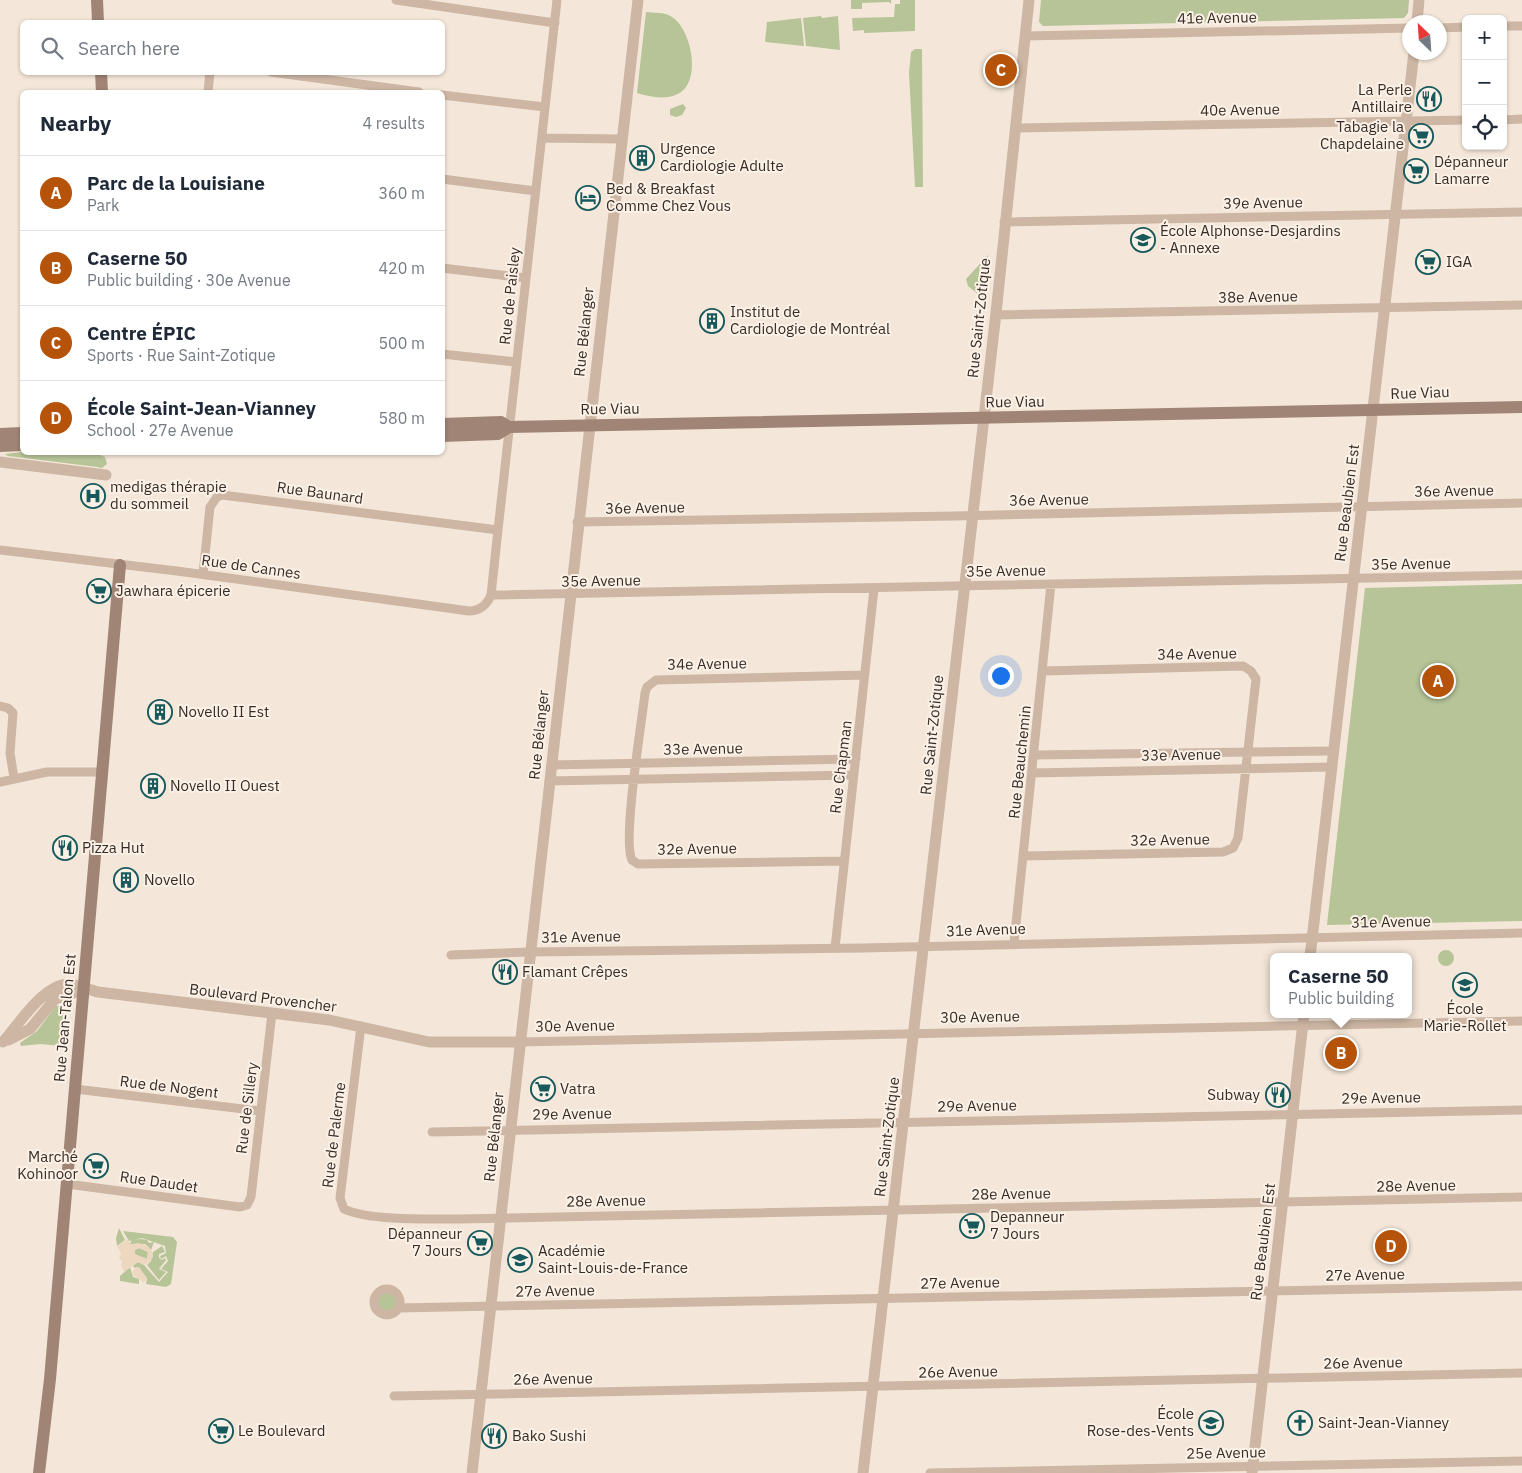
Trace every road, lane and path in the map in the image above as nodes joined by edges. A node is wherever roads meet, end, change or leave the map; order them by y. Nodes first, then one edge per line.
1 (97, 0) edge
2 (396, 0) edge
3 (557, 0) edge
4 (638, 0) edge
5 (1029, 0) edge
6 (1419, 0) edge
7 (1417, 15) edge
8 (98, 20) edge
9 (555, 23) junction
10 (1507, 26) edge
11 (1522, 26) edge
12 (1462, 27) edge
13 (1402, 28) edge
14 (1447, 28) edge
15 (1025, 36) junction
16 (1413, 60) edge
17 (101, 75) edge
18 (210, 75) edge
19 (293, 75) edge
20 (102, 90) edge
21 (208, 90) edge
22 (404, 90) edge
23 (445, 95) edge
24 (545, 107) junction
25 (1522, 119) edge
26 (1462, 120) edge
27 (1507, 120) edge
28 (1406, 121) junction
29 (1016, 128) junction
30 (542, 138) junction
31 (621, 139) junction
32 (445, 179) edge
33 (536, 190) junction
34 (1522, 212) edge
35 (1396, 214) junction
36 (1004, 222) junction
37 (445, 268) edge
38 (526, 278) junction
39 (1522, 305) edge
40 (1384, 308) junction
41 (995, 316) junction
42 (445, 354) edge
43 (516, 362) junction
44 (1522, 407) edge
45 (1373, 411) junction
46 (982, 419) junction
47 (445, 424) edge
48 (589, 425) junction
49 (509, 427) junction
50 (20, 434) edge
51 (445, 436) edge
52 (1, 444) edge
53 (20, 445) edge
54 (0, 461) edge
55 (106, 475) dead end
56 (1522, 503) edge
57 (1362, 507) junction
58 (972, 516) junction
59 (577, 522) junction
60 (498, 530) junction
61 (0, 550) edge
62 (120, 565) junction
63 (202, 574) junction
64 (1522, 575) edge
65 (1353, 579) junction
66 (1052, 584) junction
67 (963, 586) junction
68 (874, 589) junction
69 (491, 595) junction
70 (570, 595) junction
71 (1043, 671) junction
72 (865, 675) junction
73 (0, 706) edge
74 (1333, 750) junction
75 (1247, 751) junction
76 (1035, 755) junction
77 (856, 759) junction
78 (637, 764) junction
79 (551, 765) junction
80 (1331, 767) junction
81 (1245, 768) junction
82 (102, 772) junction
83 (1032, 773) junction
84 (854, 775) junction
85 (14, 778) junction
86 (635, 780) junction
87 (549, 781) junction
88 (0, 782) edge
89 (1024, 856) junction
90 (844, 861) junction
91 (1522, 933) edge
92 (1312, 938) junction
93 (1014, 943) junction
94 (924, 946) junction
95 (834, 948) junction
96 (530, 952) junction
97 (1310, 953) edge
98 (451, 955) dead end
99 (84, 990) junction
100 (272, 1014) junction
101 (1304, 1020) edge
102 (1522, 1021) edge
103 (361, 1026) junction
104 (914, 1034) junction
105 (520, 1042) junction
106 (2, 1043) edge
107 (438, 1043) joint
108 (75, 1090) junction
109 (1522, 1110) edge
110 (260, 1112) junction
111 (1293, 1114) junction
112 (904, 1121) junction
113 (510, 1130) junction
114 (432, 1132) dead end
115 (67, 1184) junction
116 (1522, 1198) edge
117 (1284, 1202) junction
118 (247, 1205) joint
119 (894, 1210) junction
120 (500, 1218) junction
121 (1522, 1286) edge
122 (1273, 1290) junction
123 (883, 1298) junction
124 (490, 1306) junction
125 (398, 1308) dead end
126 (1522, 1373) edge
127 (1263, 1378) junction
128 (873, 1387) junction
129 (481, 1394) junction
130 (394, 1396) dead end
131 (1522, 1461) edge
132 (1253, 1469) edge
133 (39, 1473) edge
134 (472, 1473) edge
135 (863, 1473) edge
136 (930, 1473) edge

1 - 8 main road
2 - 9 street
3 - 9 street, Rue de Paisley
4 - 31 street, Rue Bélanger
5 - 15 street, Rue Saint-Zotique
6 - 7 street
9 - 24 street, Rue de Paisley
10 - 11 street
12 - 14 street
13 - 15 street, 41e Avenue
15 - 29 street, Rue Saint-Zotique
16 - 28 street, Rue Beaubien Est
17 - 20 main road
18 - 21 street
19 - 22 street
23 - 24 street
24 - 30 street, Rue de Paisley
25 - 27 street
26 - 28 street, 40e Avenue
28 - 29 street, 40e Avenue
28 - 35 street, Rue Beaubien Est
29 - 36 street, Rue Saint-Zotique
30 - 31 street
30 - 33 street, Rue de Paisley
31 - 48 street, Rue Bélanger
32 - 33 street
33 - 38 street, Rue de Paisley
34 - 35 street, 39e Avenue
35 - 36 street, 39e Avenue
35 - 40 street, Rue Beaubien Est
36 - 41 street, Rue Saint-Zotique
37 - 38 street
38 - 43 street, Rue de Paisley
39 - 40 street, 38e Avenue
40 - 41 street, 38e Avenue
40 - 45 street, Rue Beaubien Est
41 - 46 street, Rue Saint-Zotique
42 - 43 street
43 - 49 street, Rue de Paisley
44 - 45 main road, Rue Viau
45 - 46 main road, Rue Viau
45 - 57 street, Rue Beaubien Est
46 - 48 main road, Rue Viau
46 - 58 street, Rue Saint-Zotique
47 - 49 main road
48 - 49 main road, Rue Viau
48 - 59 street, Rue Bélanger
49 - 51 main road
49 - 60 street, Rue de Paisley
50 - 52 main road
52 - 53 main road
54 - 55 street
56 - 57 street, 36e Avenue
57 - 58 street, 36e Avenue
57 - 65 street, Rue Beaubien Est
58 - 59 street, 36e Avenue
58 - 67 street, Rue Saint-Zotique
59 - 70 street, Rue Bélanger
60 - 63 street, Rue Baunard
60 - 69 street, Rue de Paisley
61 - 62 street, Rue de Cannes
62 - 63 street, Rue de Cannes
62 - 82 main road, Rue Jean-Talon Est
63 - 69 street, Rue de Cannes
64 - 65 street, 35e Avenue
65 - 66 street, 35e Avenue
65 - 74 street, Rue Beaubien Est
66 - 67 street, 35e Avenue
66 - 71 street, Rue Beauchemin
67 - 68 street, 35e Avenue
67 - 94 street, Rue Saint-Zotique
68 - 70 street, 35e Avenue
68 - 72 street, Rue Chapman
69 - 70 street, 35e Avenue
70 - 79 street, Rue Bélanger
71 - 75 street, 34e Avenue
71 - 76 street, Rue Beauchemin
72 - 77 street, Rue Chapman
72 - 78 street, 34e Avenue
73 - 85 street
74 - 75 street, 33e Avenue
74 - 80 street, Rue Beaubien Est
75 - 76 street, 33e Avenue
75 - 81 street, 34e Avenue
76 - 83 street, Rue Beauchemin
77 - 78 street, 33e Avenue
77 - 84 street, Rue Chapman
78 - 79 street, 33e Avenue
78 - 86 street, 34e Avenue
79 - 87 street, Rue Bélanger
80 - 81 street, 33e Avenue
80 - 92 street, Rue Beaubien Est
81 - 83 street, 33e Avenue
81 - 89 street, 32e Avenue
82 - 85 street
82 - 99 main road, Rue Jean-Talon Est
83 - 89 street, Rue Beauchemin
84 - 86 street, 33e Avenue
84 - 90 street, Rue Chapman
85 - 88 street
86 - 87 street, 33e Avenue
86 - 90 street, 32e Avenue
87 - 96 street, Rue Bélanger
89 - 93 street, Rue Beauchemin
90 - 95 street, Rue Chapman
91 - 92 street, 31e Avenue
92 - 93 street, 31e Avenue
92 - 97 street, Rue Beaubien Est
93 - 94 street, 31e Avenue
94 - 95 street, 31e Avenue
94 - 104 street, Rue Saint-Zotique
95 - 96 street, 31e Avenue
96 - 98 street, 31e Avenue
96 - 105 street, Rue Bélanger
99 - 100 street, Boulevard Provencher
99 - 106 street, Boulevard Provencher
99 - 108 main road, Rue Jean-Talon Est
100 - 103 street, Boulevard Provencher
100 - 110 street, Rue de Sillery
101 - 102 street, 30e Avenue
101 - 104 street, 30e Avenue
101 - 111 street, Rue Beaubien Est
103 - 107 street, Boulevard Provencher
103 - 120 street, Rue de Palerme
104 - 105 street, 30e Avenue
104 - 112 street, Rue Saint-Zotique
105 - 107 street, 30e Avenue
105 - 113 street, Rue Bélanger
108 - 110 street, Rue de Nogent
108 - 115 main road, Rue Jean-Talon Est
109 - 111 street, 29e Avenue
110 - 118 street, Rue de Sillery
111 - 112 street, 29e Avenue
111 - 117 street, Rue Beaubien Est
112 - 113 street, 29e Avenue
112 - 119 street, Rue Saint-Zotique
113 - 114 street, 29e Avenue
113 - 120 street, Rue Bélanger
115 - 118 street, Rue Daudet
115 - 133 main road, Rue Jean-Talon Est
116 - 117 street, 28e Avenue
117 - 119 street, 28e Avenue
117 - 122 street, Rue Beaubien Est
119 - 120 street, 28e Avenue
119 - 123 street, Rue Saint-Zotique
120 - 124 street, Rue Bélanger
121 - 122 street, 27e Avenue
122 - 123 street, 27e Avenue
122 - 127 street, Rue Beaubien Est
123 - 124 street, 27e Avenue
123 - 128 street, Rue Saint-Zotique
124 - 125 street, 27e Avenue
124 - 129 street, Rue Bélanger
126 - 127 street, 26e Avenue
127 - 128 street, 26e Avenue
127 - 132 street, Rue Beaubien Est
128 - 129 street, 26e Avenue
128 - 135 street, Rue Saint-Zotique
129 - 130 street, 26e Avenue
129 - 134 street, Rue Bélanger
131 - 132 street, 25e Avenue
132 - 136 street, 25e Avenue

